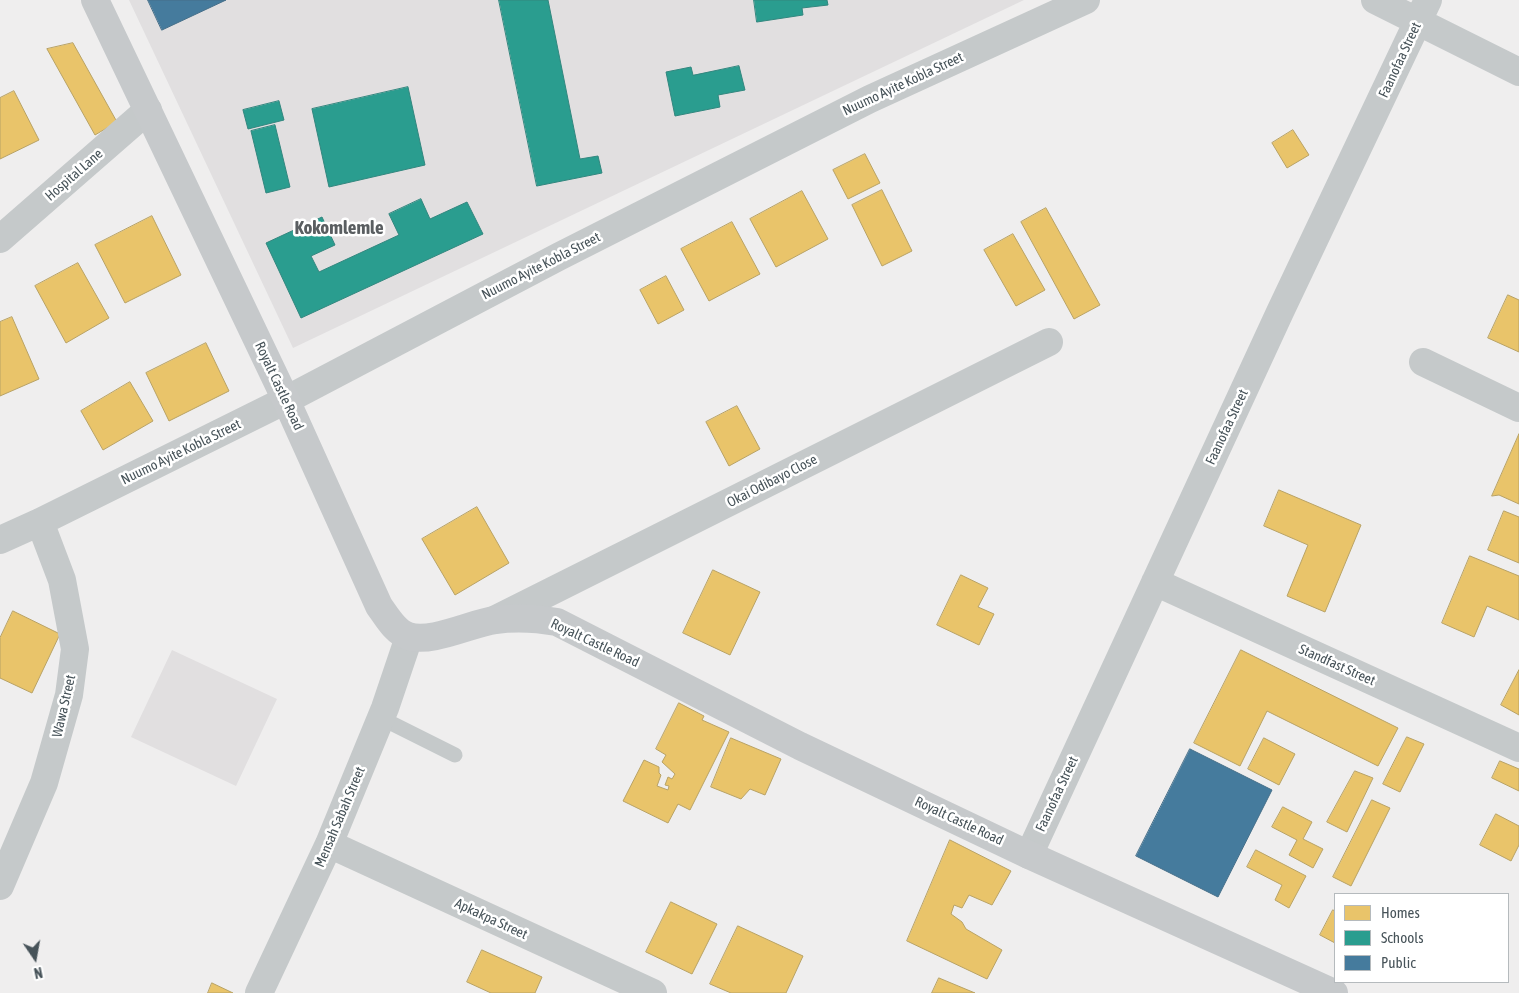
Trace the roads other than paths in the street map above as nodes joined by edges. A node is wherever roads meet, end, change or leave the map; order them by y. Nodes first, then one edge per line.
1 (95, 0) edge
2 (1086, 0) edge
3 (1375, 0) edge
4 (1423, 11) edge
5 (1519, 72) edge
6 (148, 110) junction
7 (0, 239) edge
8 (1049, 342) dead end
9 (1423, 362) dead end
10 (286, 400) junction
11 (1519, 408) edge
12 (40, 522) junction
13 (0, 540) edge
14 (1155, 582) junction
15 (494, 620) junction
16 (409, 637) junction
17 (381, 718) junction
18 (1519, 748) edge
19 (455, 755) dead end
20 (330, 844) junction
21 (1029, 855) junction
22 (0, 886) edge
23 (259, 993) edge
24 (653, 993) edge
25 (1334, 993) edge

1 - 6 street, Royalt Castle Road
2 - 10 street, Nuumo Ayite Kobla Street
3 - 4 street
4 - 5 street
4 - 14 street, Faanofaa Street
6 - 7 street, Hospital Lane
6 - 10 street, Royalt Castle Road
8 - 15 street, Okai Odibayo Close
9 - 11 street
10 - 12 street, Nuumo Ayite Kobla Street
10 - 16 street, Royalt Castle Road
12 - 13 street, Nuumo Ayite Kobla Street
12 - 22 street, Wawa Street
14 - 18 street, Standfast Street
14 - 21 street, Faanofaa Street
15 - 16 street, Royalt Castle Road
15 - 21 street, Royalt Castle Road
16 - 17 street, Mensah Sabah Street
17 - 19 lane
17 - 20 street, Mensah Sabah Street
20 - 23 street, Mensah Sabah Street
20 - 24 street, Apkakpa Street
21 - 25 street, Royalt Castle Road

